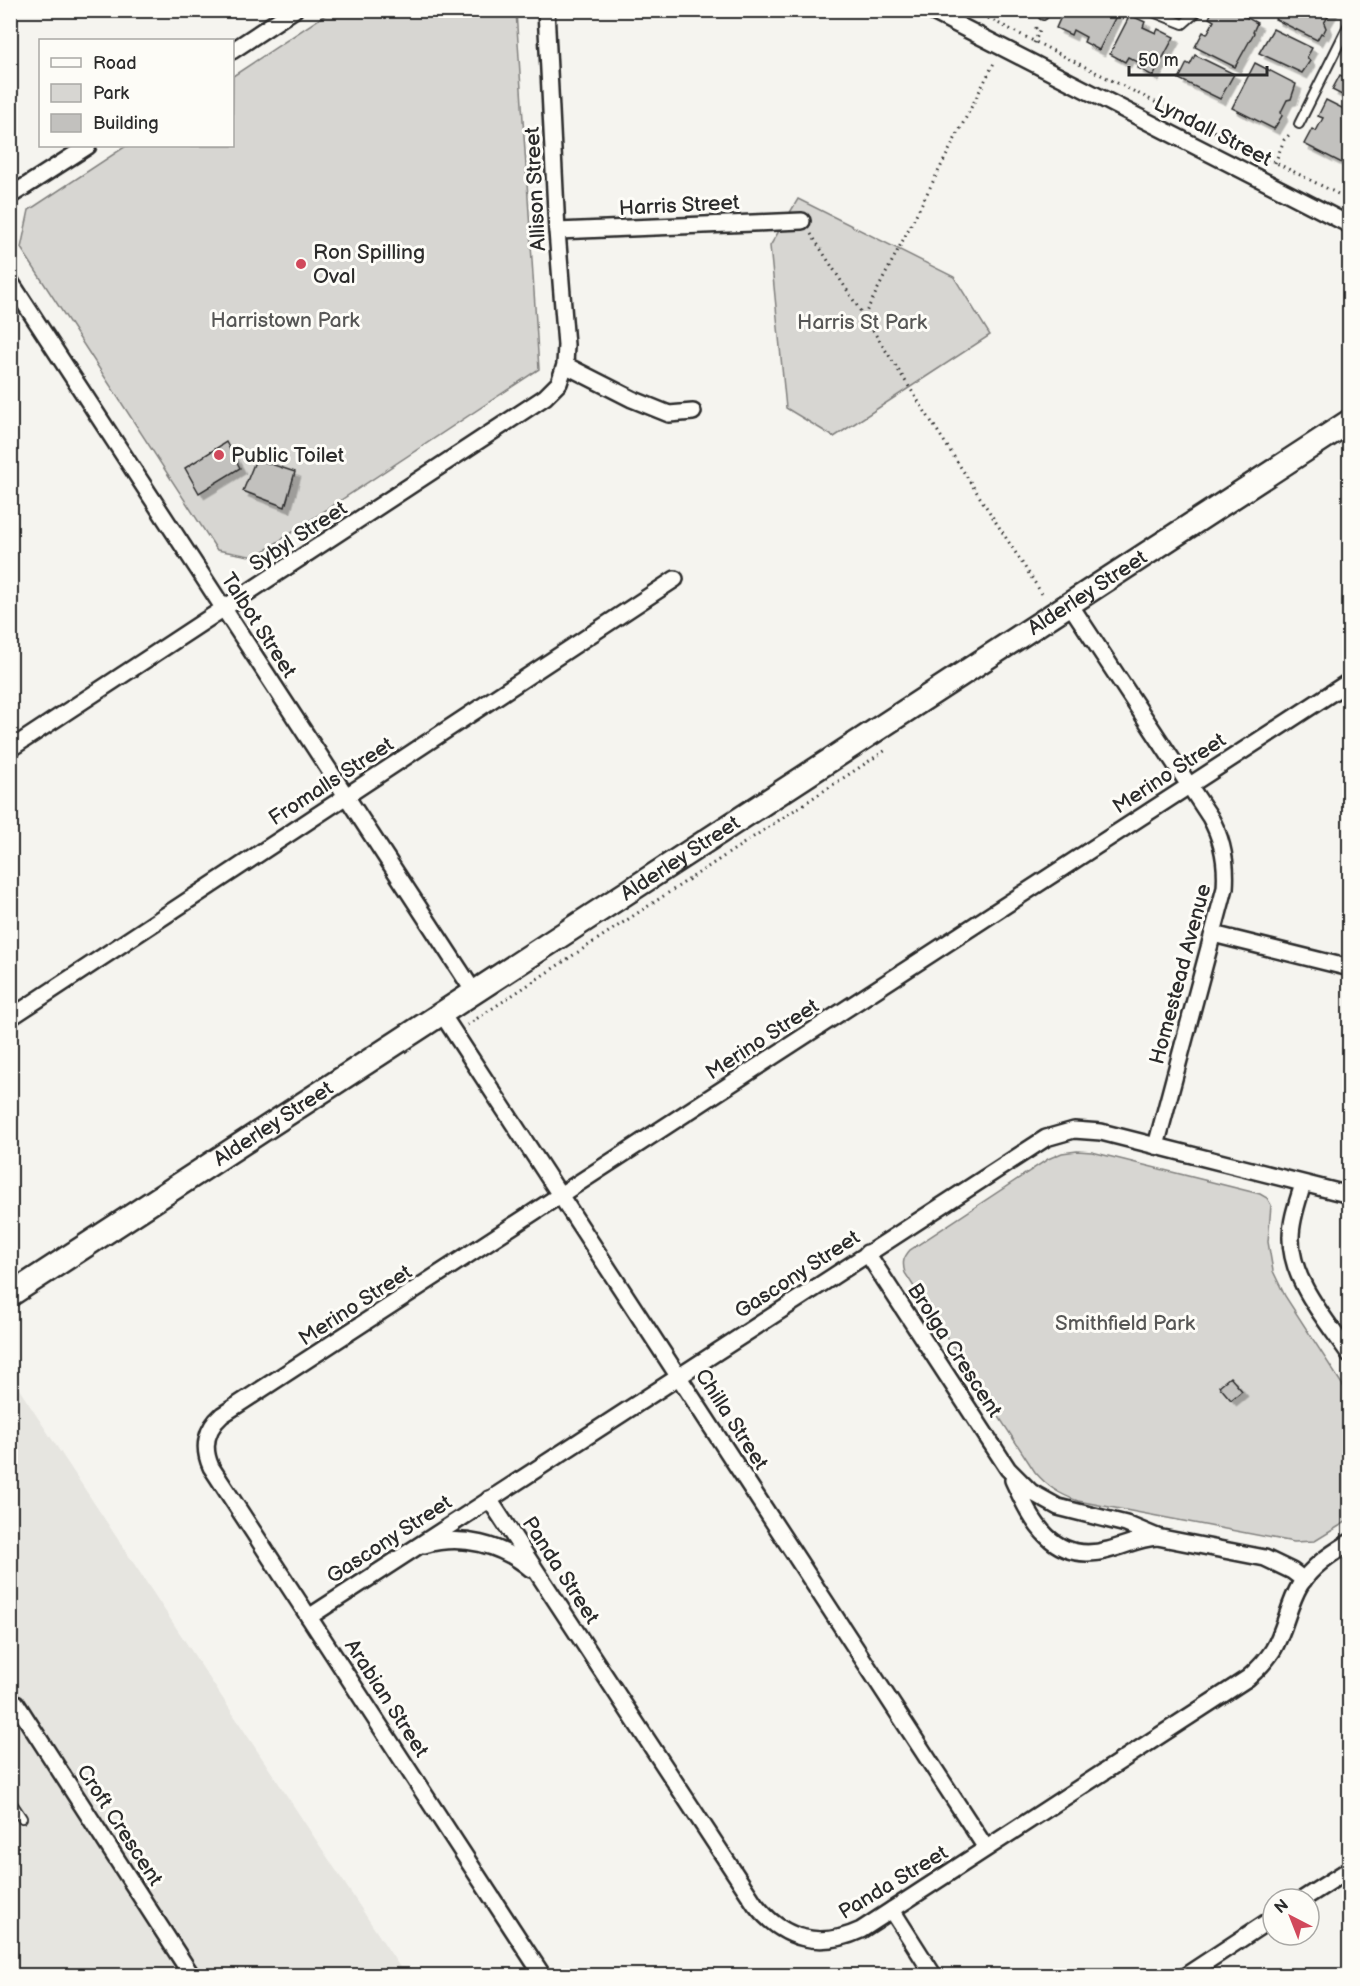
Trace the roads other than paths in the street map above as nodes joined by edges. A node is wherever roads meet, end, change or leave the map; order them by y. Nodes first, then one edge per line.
1 (294, 10) edge
2 (546, 10) edge
3 (929, 10) edge
4 (1148, 10) edge
5 (1198, 10) edge
6 (1350, 22) edge
7 (234, 50) edge
8 (1299, 124) road end
9 (86, 147) edge
10 (10, 196) edge
11 (802, 221) road end
12 (1350, 225) edge
13 (557, 231) junction
14 (10, 280) edge
15 (565, 365) junction
16 (693, 412) dead end
17 (1350, 421) edge
18 (675, 579) dead end
19 (1062, 608) junction
20 (224, 609) junction
21 (1350, 681) edge
22 (10, 749) edge
23 (1189, 786) junction
24 (346, 797) junction
25 (1213, 934) junction
26 (1350, 968) edge
27 (474, 992) junction
28 (442, 1014) junction
29 (10, 1018) edge
30 (1156, 1146) junction
31 (1303, 1184) junction
32 (561, 1195) junction
33 (1350, 1195) edge
34 (867, 1253) junction
35 (10, 1295) edge
36 (1350, 1355) edge
37 (678, 1376) junction
38 (206, 1439) joint
39 (1008, 1469) junction
40 (489, 1499) junction
41 (1158, 1537) junction
42 (1350, 1542) edge
43 (414, 1548) junction
44 (542, 1579) junction
45 (1304, 1580) junction
46 (309, 1617) junction
47 (10, 1700) edge
48 (10, 1800) edge
49 (22, 1818) dead end
50 (986, 1848) junction
51 (1350, 1869) edge
52 (1321, 1888) edge
53 (892, 1910) junction
54 (1261, 1926) edge
55 (192, 1976) edge
56 (543, 1976) edge
57 (934, 1976) edge
58 (1185, 1976) edge

1 - 7 street
2 - 13 street, Allison Street
3 - 12 street, Lyndall Street
4 - 5 lane
6 - 8 lane
9 - 10 street
11 - 13 street, Harris Street
13 - 15 street, Allison Street
14 - 20 street, Talbot Street
15 - 16 street
15 - 20 street, Sybyl Street
17 - 19 street, Alderley Street
18 - 24 street, Fromalls Street
19 - 23 street, Homestead Avenue
19 - 27 street, Alderley Street
20 - 22 street, Sybyl Street
20 - 24 street, Talbot Street
21 - 23 street, Merino Street
23 - 25 street, Homestead Avenue
23 - 32 street, Merino Street
24 - 27 street, Talbot Street
24 - 29 street, Fromalls Street
25 - 26 street
25 - 30 street, Homestead Avenue
27 - 28 street, Alderley Street
28 - 32 street, Chilla Street
28 - 35 street, Alderley Street
30 - 31 street, Gascony Street
30 - 34 street, Gascony Street
31 - 33 street, Gascony Street
31 - 36 street
32 - 37 street, Chilla Street
32 - 38 street, Merino Street
34 - 37 street, Gascony Street
34 - 39 street, Brolga Crescent
37 - 40 street, Gascony Street
37 - 50 street, Chilla Street
38 - 46 street, Arabian Street
39 - 41 street, Brolga Crescent
39 - 41 street, Brolga Crescent
40 - 43 street, Gascony Street
40 - 44 street, Panda Street
41 - 45 street, Brolga Crescent
42 - 45 street, Panda Street
43 - 44 street
43 - 46 street, Gascony Street
44 - 53 street, Panda Street
45 - 50 street, Panda Street
46 - 56 street, Arabian Street
47 - 55 street, Croft Crescent
48 - 49 lane
50 - 53 street, Panda Street
51 - 52 street
53 - 57 street
54 - 58 street

